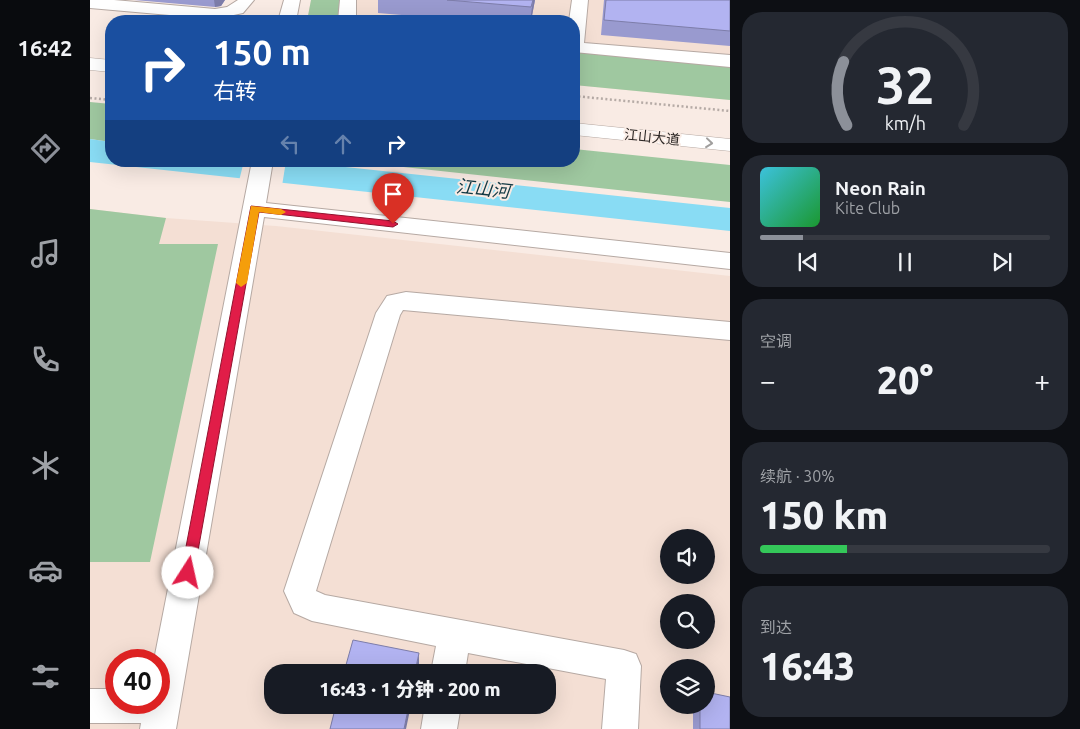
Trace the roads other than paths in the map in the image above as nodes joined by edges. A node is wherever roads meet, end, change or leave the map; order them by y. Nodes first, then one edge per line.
1 (246, 0) edge
2 (292, 0) edge
3 (348, 0) edge
4 (580, 0) edge
5 (100, 2) edge
6 (288, 15) edge
7 (347, 15) edge
8 (578, 15) edge
9 (580, 48) edge
10 (730, 61) edge
11 (90, 64) edge
12 (105, 65) edge
13 (90, 80) edge
14 (105, 81) edge
15 (580, 114) edge
16 (730, 129) edge
17 (580, 130) edge
18 (730, 145) edge
19 (262, 167) edge
20 (256, 200) junction
21 (730, 261) edge
22 (730, 331) edge
23 (455, 633) junction
24 (449, 664) edge
25 (90, 706) edge
26 (442, 714) edge
27 (160, 717) edge
28 (439, 729) edge
29 (620, 729) edge

1 - 5 street
2 - 6 street
3 - 7 street
4 - 8 street
9 - 10 street
11 - 12 main road
13 - 14 main road
15 - 16 main road, 江山大道
17 -> 18 main road, 江山大道
19 - 20 street
20 - 21 street
20 - 27 street
22 - 23 street
23 - 24 street
23 - 29 street
25 - 27 street
26 - 28 street

